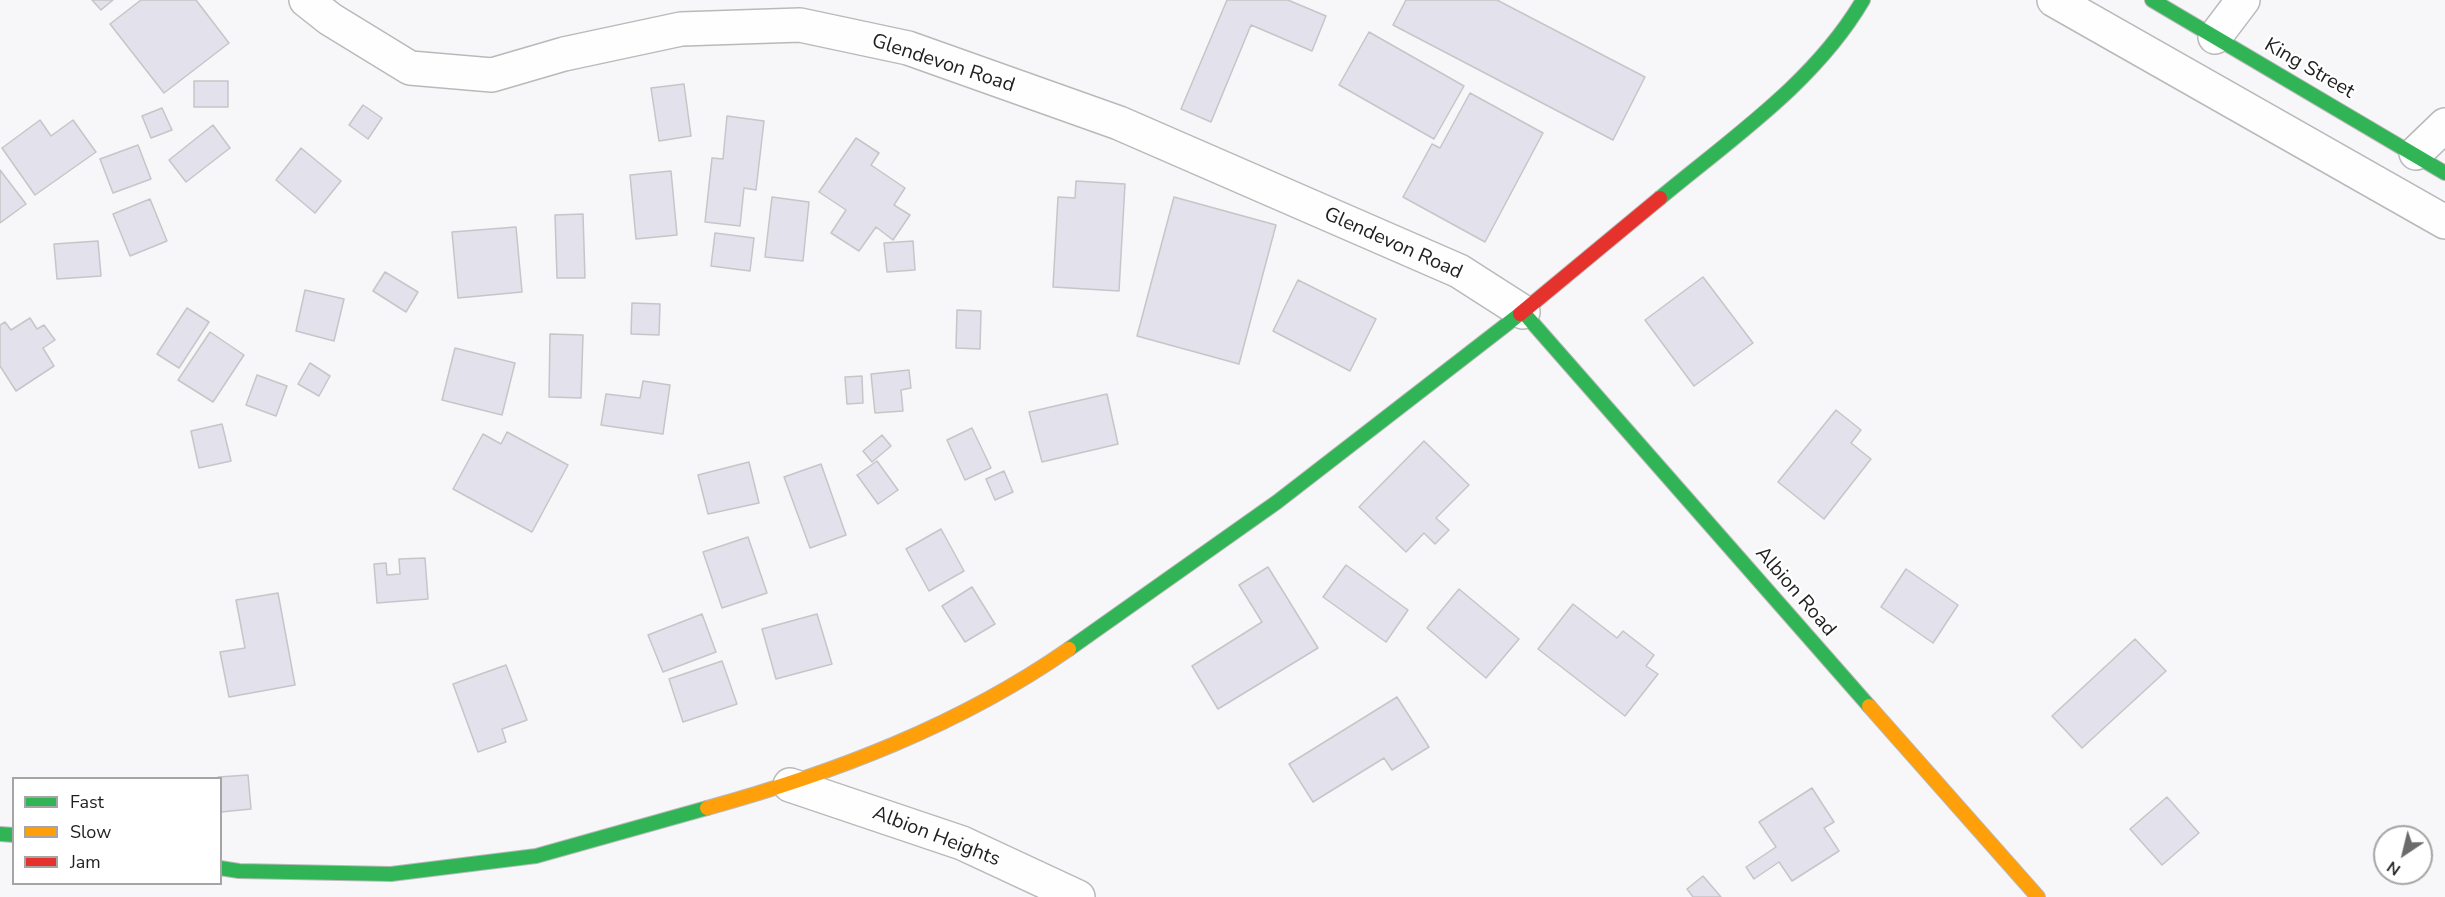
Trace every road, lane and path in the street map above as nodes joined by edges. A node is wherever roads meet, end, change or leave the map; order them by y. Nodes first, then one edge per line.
1 (306, 0) edge
2 (1863, 0) edge
3 (2054, 0) edge
4 (2152, 0) edge
5 (2242, 0) edge
6 (2215, 37) junction
7 (2445, 125) edge
8 (2416, 153) junction
9 (2445, 172) edge
10 (2445, 222) edge
11 (1523, 312) junction
12 (790, 785) junction
13 (222, 868) edge
14 (1078, 897) edge
15 (2038, 897) edge

1 - 11 street, Glendevon Road
2 - 11 street
3 - 10 street
4 - 6 street, King Street
5 - 6 street
6 - 8 street, King Street
7 - 8 street
8 - 9 street, King Street
11 - 12 street
11 - 15 street, Albion Road
12 - 13 street
12 - 14 street, Albion Heights

